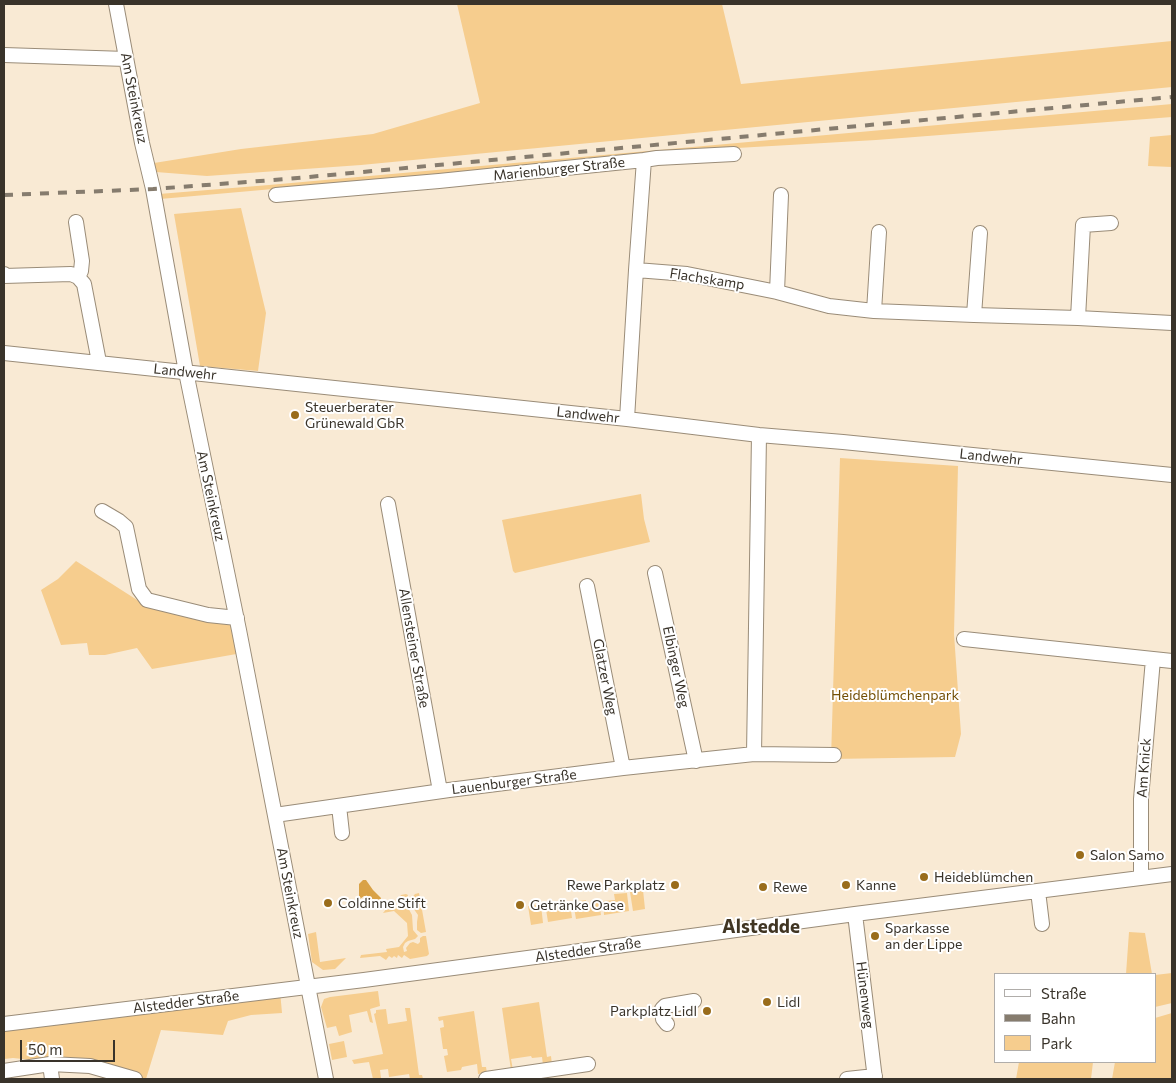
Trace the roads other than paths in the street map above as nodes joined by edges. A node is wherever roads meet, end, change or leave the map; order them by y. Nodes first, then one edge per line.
1 (116, 4) edge
2 (4, 55) edge
3 (126, 58) junction
4 (734, 154) dead end
5 (644, 160) junction
6 (276, 195) dead end
7 (781, 195) dead end
8 (76, 222) dead end
9 (1111, 224) dead end
10 (879, 232) dead end
11 (980, 233) dead end
12 (636, 270) junction
13 (4, 274) edge
14 (78, 277) junction
15 (777, 292) junction
16 (874, 310) junction
17 (974, 315) junction
18 (1078, 318) junction
19 (1172, 323) edge
20 (4, 353) edge
21 (99, 362) junction
22 (186, 372) junction
23 (627, 419) junction
24 (759, 435) junction
25 (1172, 474) edge
26 (388, 504) dead end
27 (102, 511) dead end
28 (655, 573) dead end
29 (587, 586) dead end
30 (237, 618) junction
31 (964, 639) dead end
32 (1153, 659) junction
33 (1172, 661) edge
34 (754, 754) junction
35 (834, 755) dead end
36 (696, 761) junction
37 (623, 768) junction
38 (440, 792) junction
39 (339, 806) junction
40 (275, 815) junction
41 (342, 833) dead end
42 (1172, 874) edge
43 (1141, 878) junction
44 (1038, 891) junction
45 (854, 914) junction
46 (1042, 924) dead end
47 (308, 987) junction
48 (694, 1001) dead end
49 (4, 1024) edge
50 (667, 1024) dead end
51 (50, 1064) junction
52 (588, 1064) dead end
53 (4, 1071) edge
54 (875, 1078) edge
55 (52, 1079) edge
56 (135, 1079) edge
57 (326, 1079) edge
58 (486, 1079) edge
59 (847, 1079) edge

1 - 3 street, Am Steinkreuz
2 - 3 street
3 - 22 street, Am Steinkreuz
4 - 5 street
5 - 6 street, Marienburger Straße
5 - 12 street, Marienburger Straße
7 - 15 street
8 - 14 street
9 - 18 street
10 - 16 street
11 - 17 street
12 - 15 street, Flachskamp
12 - 23 street, Marienburger Straße
13 - 14 street
14 - 21 street
15 - 16 street, Flachskamp
16 - 17 street, Flachskamp
17 - 18 street, Flachskamp
18 - 19 street, Flachskamp
20 - 21 street, Landwehr
21 - 22 street, Landwehr
22 - 23 street, Landwehr
22 - 30 street, Am Steinkreuz
23 - 24 street, Landwehr
24 - 25 street, Landwehr
24 - 34 street
26 - 38 street, Allensteiner Straße
27 - 30 street
28 - 36 street, Elbinger Weg
29 - 37 street, Glatzer Weg
30 - 40 street, Am Steinkreuz
31 - 32 street
32 - 33 street
32 - 43 street, Am Knick
34 - 35 street, Lauenburger Straße
34 - 36 street, Lauenburger Straße
36 - 37 street, Lauenburger Straße
37 - 38 street, Lauenburger Straße
38 - 39 street, Lauenburger Straße
39 - 40 street, Lauenburger Straße
39 - 41 street
40 - 47 street, Am Steinkreuz
42 - 43 street, Alstedder Straße
43 - 44 street, Alstedder Straße
44 - 45 street, Alstedder Straße
44 - 46 street
45 - 47 street, Alstedder Straße
45 - 54 street, Hünenweg
47 - 49 street, Alstedder Straße
47 - 57 street, Am Steinkreuz
48 - 50 street
51 - 53 street
51 - 55 street
51 - 56 street
52 - 58 street
54 - 59 street, Hünenweg

